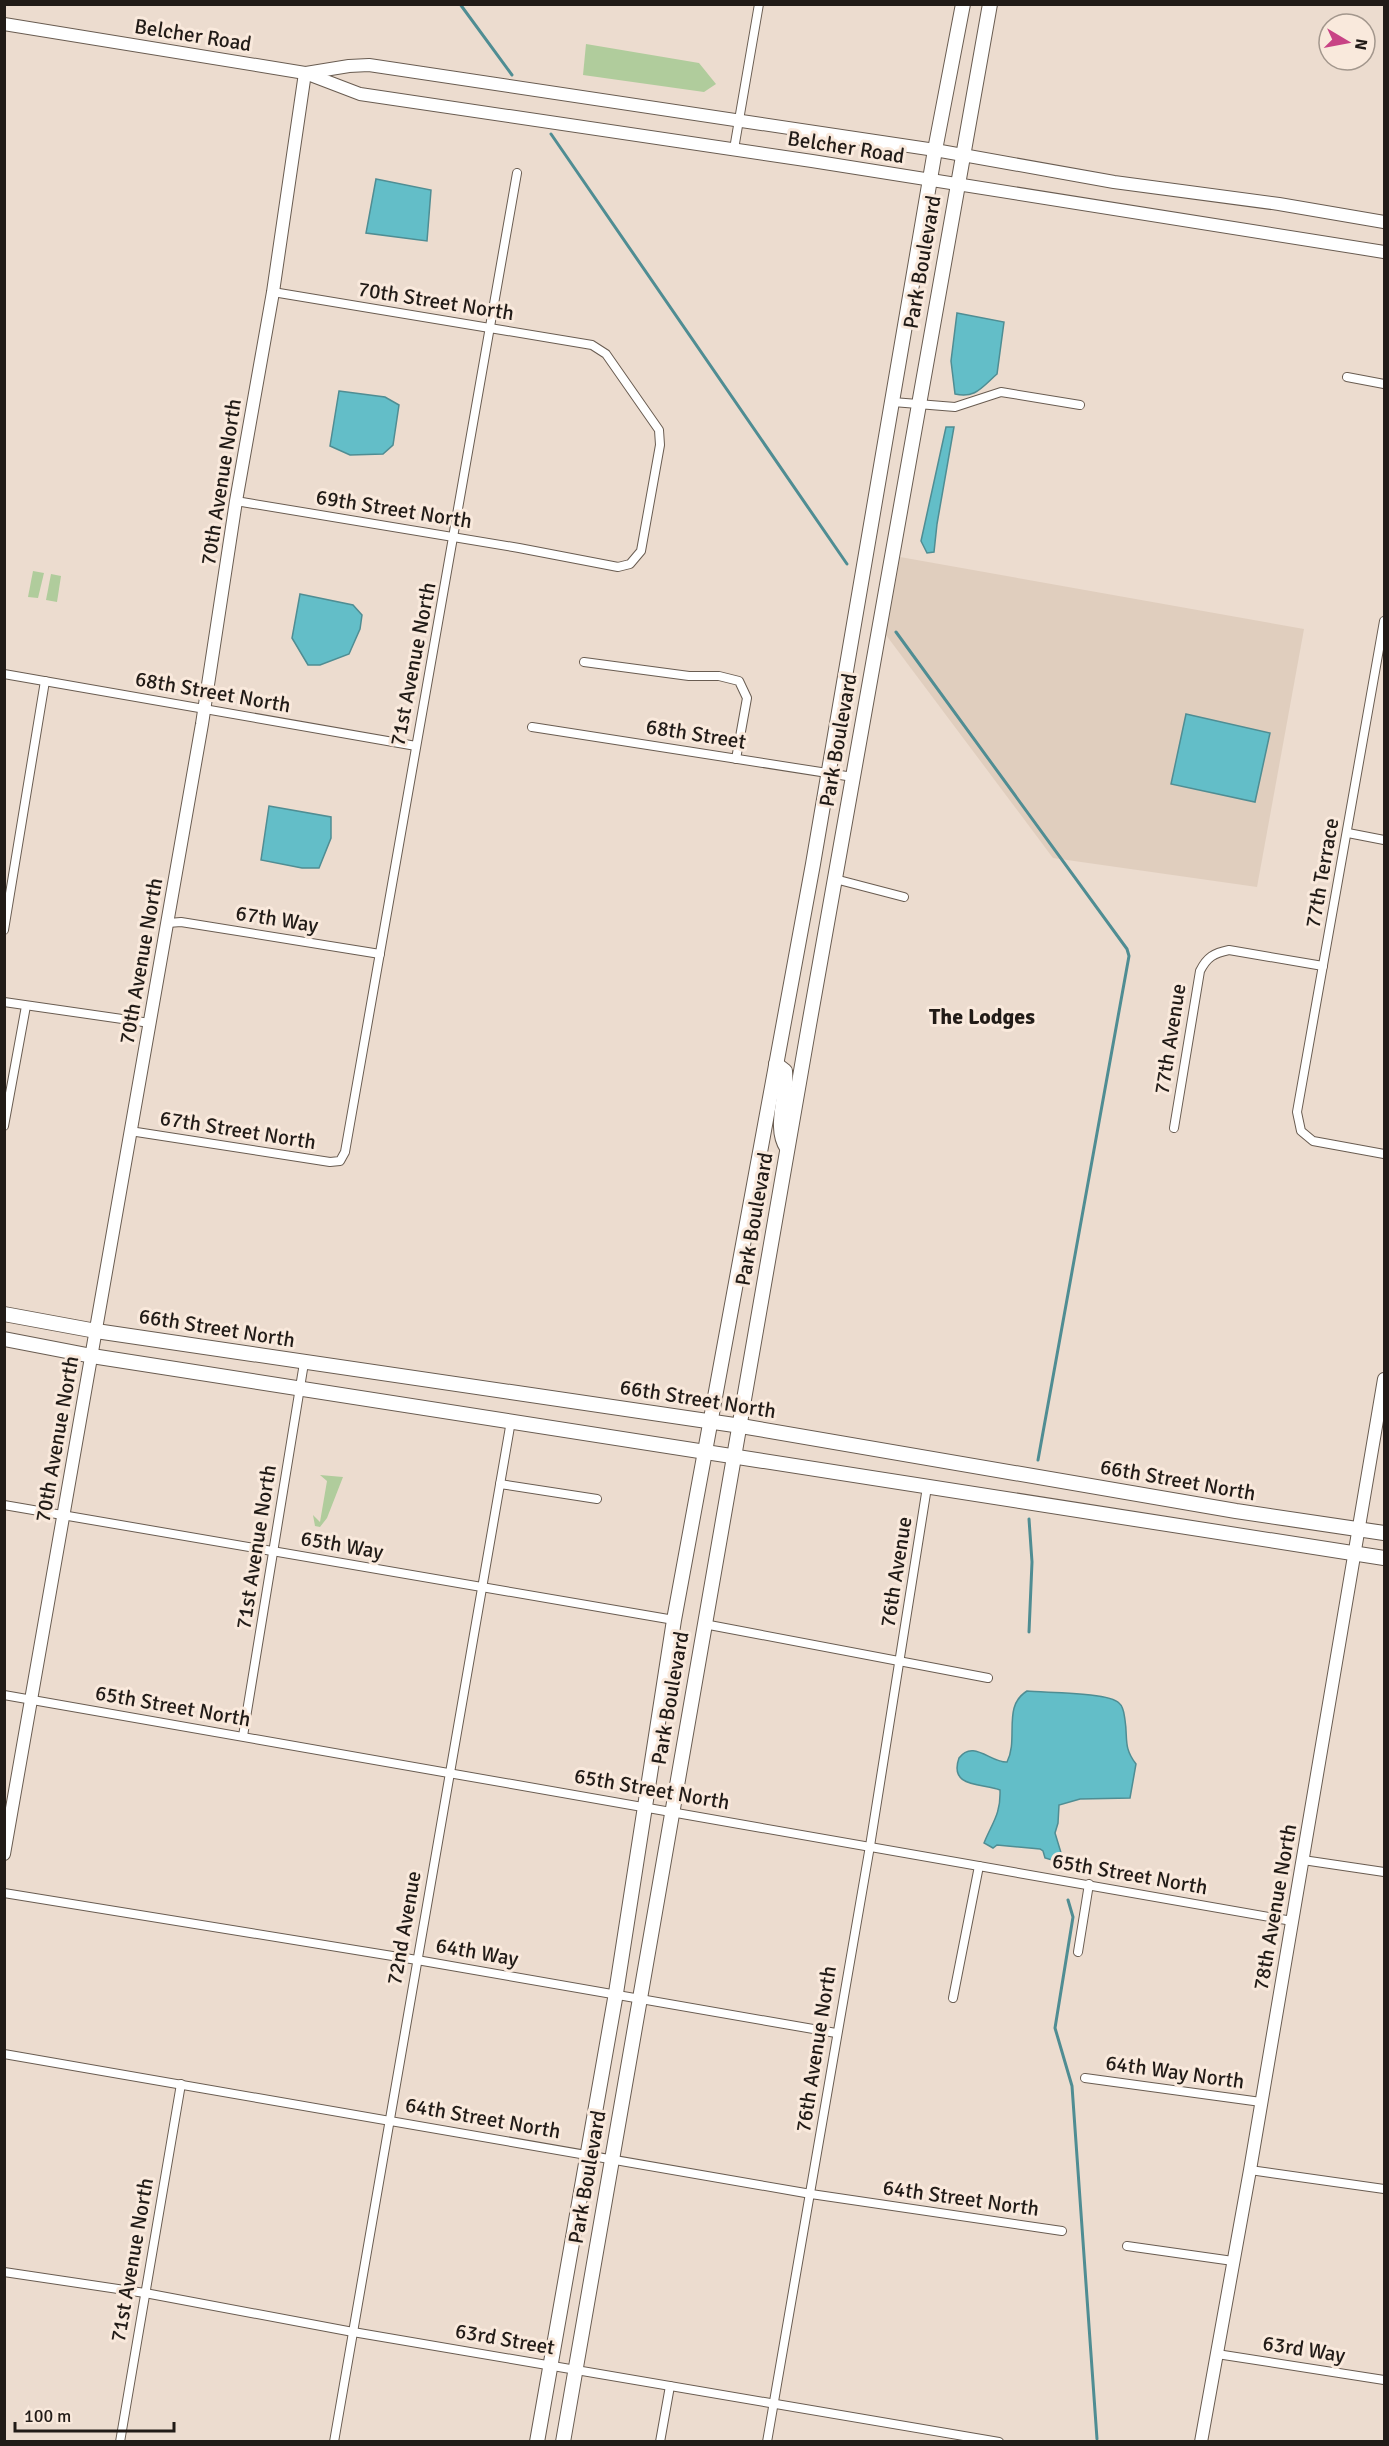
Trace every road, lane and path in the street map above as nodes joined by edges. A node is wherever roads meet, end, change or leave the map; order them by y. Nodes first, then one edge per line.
1 (759, 4) edge
2 (963, 4) edge
3 (990, 4) edge
4 (4, 24) edge
5 (305, 73) junction
6 (739, 120) junction
7 (734, 149) junction
8 (935, 150) junction
9 (963, 155) junction
10 (517, 173) dead end
11 (930, 180) junction
12 (957, 184) junction
13 (1384, 222) edge
14 (1384, 252) edge
15 (273, 292) junction
16 (491, 328) junction
17 (592, 345) joint
18 (1347, 377) dead end
19 (1384, 384) edge
20 (892, 402) junction
21 (918, 404) junction
22 (1080, 405) dead end
23 (236, 501) junction
24 (456, 537) junction
25 (1384, 621) edge
26 (584, 662) dead end
27 (4, 674) edge
28 (45, 681) junction
29 (205, 709) junction
30 (532, 727) dead end
31 (416, 746) junction
32 (736, 759) junction
33 (827, 773) junction
34 (853, 777) junction
35 (1348, 834) junction
36 (1384, 840) edge
37 (835, 879) junction
38 (904, 897) dead end
39 (168, 924) junction
40 (4, 930) edge
41 (380, 954) junction
42 (1323, 966) junction
43 (4, 1002) edge
44 (26, 1006) junction
45 (150, 1023) junction
46 (776, 1064) junction
47 (4, 1126) edge
48 (1174, 1128) dead end
49 (130, 1131) junction
50 (788, 1148) junction
51 (1384, 1154) edge
52 (340, 1161) joint
53 (4, 1314) edge
54 (96, 1331) junction
55 (4, 1340) edge
56 (92, 1356) junction
57 (304, 1363) junction
58 (1384, 1379) edge
59 (300, 1388) junction
60 (511, 1421) junction
61 (710, 1422) junction
62 (741, 1426) junction
63 (704, 1451) junction
64 (734, 1455) junction
65 (500, 1484) junction
66 (927, 1487) junction
67 (597, 1499) dead end
68 (4, 1505) edge
69 (64, 1516) junction
70 (1358, 1529) junction
71 (1384, 1533) edge
72 (273, 1551) junction
73 (1354, 1553) junction
74 (1384, 1558) edge
75 (482, 1588) junction
76 (674, 1620) junction
77 (704, 1624) junction
78 (901, 1663) junction
79 (988, 1678) dead end
80 (4, 1695) edge
81 (32, 1700) junction
82 (243, 1736) junction
83 (450, 1772) junction
84 (645, 1806) junction
85 (672, 1811) junction
86 (870, 1846) junction
87 (4, 1854) edge
88 (1303, 1860) junction
89 (979, 1866) junction
90 (1384, 1872) edge
91 (1089, 1884) junction
92 (4, 1893) edge
93 (1292, 1921) junction
94 (1078, 1952) dead end
95 (417, 1960) junction
96 (616, 1993) junction
97 (640, 1998) junction
98 (953, 1998) dead end
99 (836, 2033) junction
100 (4, 2054) edge
101 (1085, 2078) dead end
102 (181, 2084) junction
103 (1261, 2102) junction
104 (390, 2119) junction
105 (586, 2155) junction
106 (611, 2159) junction
107 (1250, 2170) junction
108 (1384, 2189) edge
109 (811, 2194) junction
110 (1062, 2231) dead end
111 (1127, 2246) dead end
112 (1233, 2261) junction
113 (4, 2272) edge
114 (145, 2293) junction
115 (353, 2332) junction
116 (1217, 2354) junction
117 (550, 2365) junction
118 (576, 2370) junction
119 (1384, 2380) edge
120 (670, 2386) junction
121 (773, 2403) junction
122 (120, 2442) edge
123 (334, 2442) edge
124 (537, 2442) edge
125 (563, 2442) edge
126 (660, 2442) edge
127 (767, 2442) edge
128 (999, 2442) edge
129 (1201, 2442) edge

1 - 6 street
2 - 8 main road, Park Boulevard
3 - 9 main road, Park Boulevard
4 - 5 street, Belcher Road
5 - 6 street, Belcher Road
5 - 7 street, Belcher Road
5 - 15 street, 70th Avenue North
6 - 7 street
6 - 8 street, Belcher Road
7 - 11 street, Belcher Road
8 - 9 street, Belcher Road
8 - 11 main road, Park Boulevard
9 - 12 main road, Park Boulevard
9 - 13 street, Belcher Road
10 - 16 street, 71st Avenue North
11 - 12 street, Belcher Road
11 - 20 main road, Park Boulevard
12 - 14 street, Belcher Road
12 - 21 main road, Park Boulevard
15 - 16 street, 70th Street North
15 - 23 street, 70th Avenue North
16 - 17 street, 70th Street North
16 - 24 street, 71st Avenue North
17 - 24 street, 69th Street North
18 - 19 street
20 - 21 street
20 - 33 main road, Park Boulevard
21 - 22 street
21 - 34 main road, Park Boulevard
23 - 24 street, 69th Street North
23 - 29 street, 70th Avenue North
24 - 31 street, 71st Avenue North
25 - 35 street, 77th Terrace
26 - 32 street
27 - 28 street, 68th Street North
28 - 29 street, 68th Street North
28 - 40 street
29 - 31 street, 68th Street North
29 - 39 street, 70th Avenue North
30 - 32 street, 68th Street
31 - 41 street, 71st Avenue North
32 - 33 street, 68th Street
33 - 34 street, 68th Street
33 - 46 main road, Park Boulevard
34 - 37 main road, Park Boulevard
35 - 36 street
35 - 42 street, 77th Terrace
37 - 38 street
37 - 50 main road, Park Boulevard
39 - 41 street, 67th Way
39 - 45 street, 70th Avenue North
41 - 52 street, 71st Avenue North
42 - 48 street, 77th Avenue
42 - 51 street, 77th Terrace
43 - 44 street
44 - 45 street
44 - 47 street
45 - 49 street, 70th Avenue North
46 - 50 main road
46 - 61 main road, Park Boulevard
49 - 52 street, 67th Street North
49 - 54 street, 70th Avenue North
50 - 62 main road, Park Boulevard
53 - 54 main road, 66th Street North
54 - 56 street, 70th Avenue North
54 - 57 main road, 66th Street North
55 - 56 main road, 66th Street North
56 - 59 main road, 66th Street North
56 - 69 street, 70th Avenue North
57 - 59 street, 71st Avenue North
57 - 61 main road, 66th Street North
58 - 70 street, 78th Avenue North
59 - 60 main road, 66th Street North
59 - 72 street, 71st Avenue North
60 - 63 main road, 66th Street North
60 - 65 street, 72nd Avenue
61 - 62 main road, 66th Street North
61 - 63 main road, Park Boulevard
62 - 64 main road, Park Boulevard
62 - 70 main road, 66th Street North
63 - 64 main road, 66th Street North
63 - 76 main road, Park Boulevard
64 - 66 main road, 66th Street North
64 - 77 main road, Park Boulevard
65 - 67 street
65 - 75 street, 72nd Avenue
66 - 73 main road, 66th Street North
66 - 78 street, 76th Avenue
68 - 69 street, 65th Way
69 - 72 street, 65th Way
69 - 81 street, 70th Avenue North
70 - 71 main road, 66th Street North
70 - 73 street, 78th Avenue North
72 - 75 street, 65th Way
72 - 82 street, 71st Avenue North
73 - 74 main road, 66th Street North
73 - 88 street, 78th Avenue North
75 - 76 street, 65th Way
75 - 83 street, 72nd Avenue
76 - 84 main road, Park Boulevard
77 - 78 street
77 - 85 main road, Park Boulevard
78 - 79 street
78 - 86 street, 76th Avenue North
80 - 81 street, 65th Street North
81 - 82 street, 65th Street North
81 - 87 street, 70th Avenue North
82 - 83 street, 65th Street North
83 - 84 street, 65th Street North
83 - 95 street, 72nd Avenue
84 - 85 street, 65th Street North
84 - 96 main road, Park Boulevard
85 - 86 street, 65th Street North
85 - 97 main road, Park Boulevard
86 - 89 street, 65th Street North
86 - 99 street, 76th Avenue North
88 - 90 street
88 - 93 street, 78th Avenue North
89 - 91 street, 65th Street North
89 - 98 street
91 - 93 street, 65th Street North
91 - 94 street
92 - 95 street, 64th Way
93 - 103 street, 78th Avenue North
95 - 96 street, 64th Way
95 - 104 street, 72nd Avenue
96 - 97 street, 64th Way
96 - 105 main road, Park Boulevard
97 - 99 street, 64th Way
97 - 106 main road, Park Boulevard
99 - 109 street, 76th Avenue North
100 - 102 street, 64th Street North
101 - 103 street, 64th Way North
102 - 104 street, 64th Street North
102 - 114 street, 71st Avenue North
103 - 107 street, 78th Avenue North
104 - 105 street, 64th Street North
104 - 115 street, 72nd Avenue
105 - 106 street, 64th Street North
105 - 117 main road, Park Boulevard
106 - 109 street, 64th Street North
106 - 118 main road, Park Boulevard
107 - 108 street
107 - 112 street, 78th Avenue North
109 - 110 street, 64th Street North
109 - 121 street, 76th Avenue North
111 - 112 street
112 - 116 street, 78th Avenue North
113 - 114 street, 63rd Street
114 - 115 street, 63rd Street
114 - 122 street, 71st Avenue North
115 - 117 street, 63rd Street
115 - 123 street, 72nd Avenue
116 - 119 street, 63rd Way
116 - 129 street, 78th Avenue North
117 - 118 street, 63rd Street
117 - 124 main road, Park Boulevard
118 - 120 street, 63rd Street
118 - 125 main road, Park Boulevard
120 - 121 street, 63rd Street
120 - 126 street
121 - 127 street, 76th Avenue North
121 - 128 street, 63rd Street

